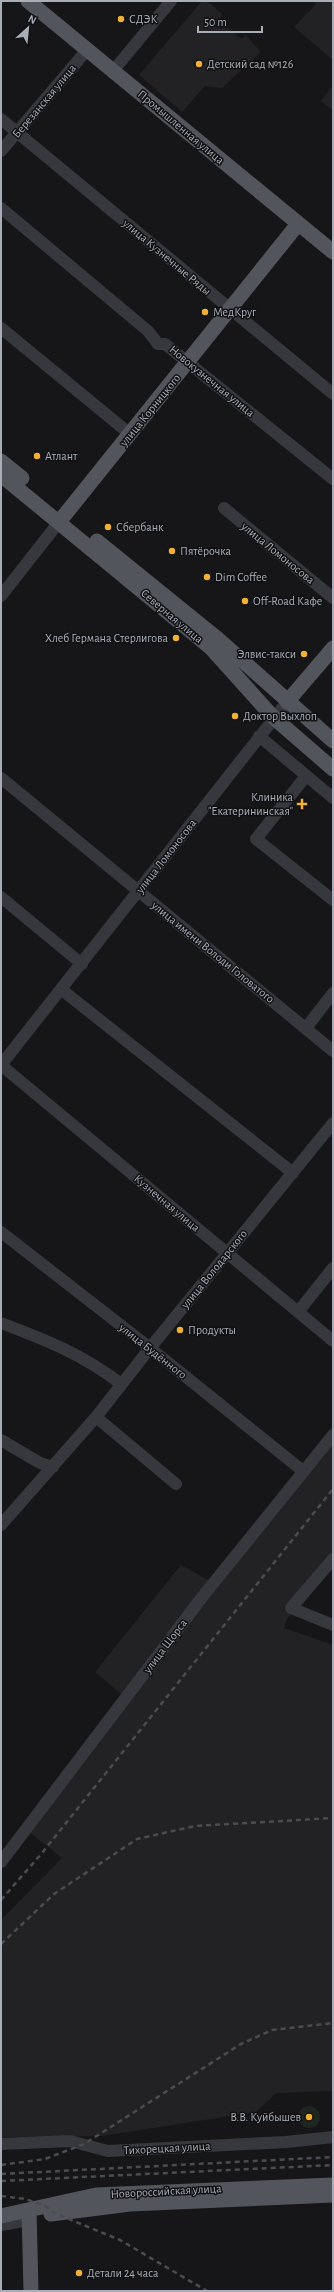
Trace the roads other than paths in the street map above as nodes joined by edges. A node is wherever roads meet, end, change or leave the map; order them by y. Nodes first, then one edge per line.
1 (28, 1) edge
2 (171, 1) edge
3 (87, 50) junction
4 (113, 71) junction
5 (1, 119) edge
6 (17, 132) junction
7 (1, 152) edge
8 (1, 208) edge
9 (298, 224) junction
10 (333, 252) edge
11 (230, 310) junction
12 (1, 328) edge
13 (188, 362) junction
14 (333, 394) edge
15 (130, 434) junction
16 (1, 461) edge
17 (1, 475) edge
18 (333, 479) edge
19 (224, 508) dead end
20 (62, 518) junction
21 (1, 596) edge
22 (333, 598) edge
23 (333, 648) edge
24 (287, 702) junction
25 (273, 717) junction
26 (259, 736) junction
27 (333, 741) edge
28 (333, 769) edge
29 (306, 776) junction
30 (1, 778) edge
31 (333, 798) edge
32 (139, 892) junction
33 (1, 897) edge
34 (333, 900) edge
35 (82, 964) junction
36 (62, 990) junction
37 (333, 993) edge
38 (306, 1028) junction
39 (333, 1051) edge
40 (1, 1065) edge
41 (333, 1123) edge
42 (293, 1173) junction
43 (1, 1232) edge
44 (228, 1253) junction
45 (333, 1268) edge
46 (298, 1312) junction
47 (1, 1323) edge
48 (333, 1341) edge
49 (150, 1348) junction
50 (121, 1384) junction
51 (96, 1417) junction
52 (333, 1435) edge
53 (1, 1440) edge
54 (53, 1467) junction
55 (303, 1471) junction
56 (176, 1484) dead end
57 (1, 1525) edge
58 (333, 1558) edge
59 (333, 1625) edge
60 (1, 1862) edge
61 (333, 2137) edge
62 (1, 2144) edge
63 (333, 2184) edge
64 (333, 2195) edge
65 (29, 2215) junction
66 (1, 2216) edge
67 (1, 2225) edge
68 (31, 2291) edge

1 - 3 main road, Промышленная улица
2 - 4 street
3 - 4 main road, Промышленная улица
3 - 6 street, Березанская улица
4 - 9 main road, Промышленная улица
5 - 6 street, улица Кузнечные Ряды
6 - 7 street, Березанская улица
6 - 11 street, улица Кузнечные Ряды
8 - 13 street, Новокузнечная улица
9 - 10 main road, Промышленная улица
9 - 11 main road, улица Корницкого
11 - 13 main road, улица Корницкого
11 - 14 street, улица Кузнечные Ряды
12 - 15 street
13 - 15 main road, улица Корницкого
13 - 18 street, Новокузнечная улица
15 - 20 main road, улица Корницкого
16 - 20 main road, Северная улица
17 - 20 main road, Северная улица
19 - 22 street, улица Ломоносова
20 - 21 street, улица Корницкого
20 - 24 main road, Северная улица
20 - 25 main road, Северная улица
23 - 24 main road, улица Ломоносова
24 - 25 street, улица Ломоносова
24 - 27 main road, Северная улица
25 - 26 street, улица Ломоносова
25 - 28 main road, Северная улица
26 - 29 street
26 - 32 street, улица Ломоносова
29 - 31 street
29 - 34 street
30 - 32 street, улица имени Володи Головатого
32 - 35 street, улица Ломоносова
32 - 38 street, улица имени Володи Головатого
33 - 35 street
35 - 36 street, улица Ломоносова
36 - 40 street, улица Ломоносова
36 - 42 street
37 - 38 street
38 - 39 street, улица имени Володи Головатого
40 - 44 street, Кузнечная улица
41 - 42 street, улица Володарского
42 - 44 street, улица Володарского
43 - 49 street, улица Будённого
44 - 46 street, Кузнечная улица
44 - 49 street, улица Володарского
45 - 46 street
46 - 48 street, Кузнечная улица
47 - 50 street
49 - 50 street, улица Володарского
49 - 55 street, улица Будённого
50 - 51 street, улица Володарского
51 - 54 street, улица Володарского
51 - 56 street
52 - 55 street, улица Щорса
53 - 54 street
54 - 57 street, улица Володарского
55 - 60 street, улица Щорса
58 - 59 street
61 - 62 street, Тихорецкая улица
63 - 65 main road, Новороссийская улица
64 - 65 main road, Новороссийская улица
65 - 66 main road, Новороссийская улица
65 - 67 street, Новороссийская улица
65 - 68 main road

